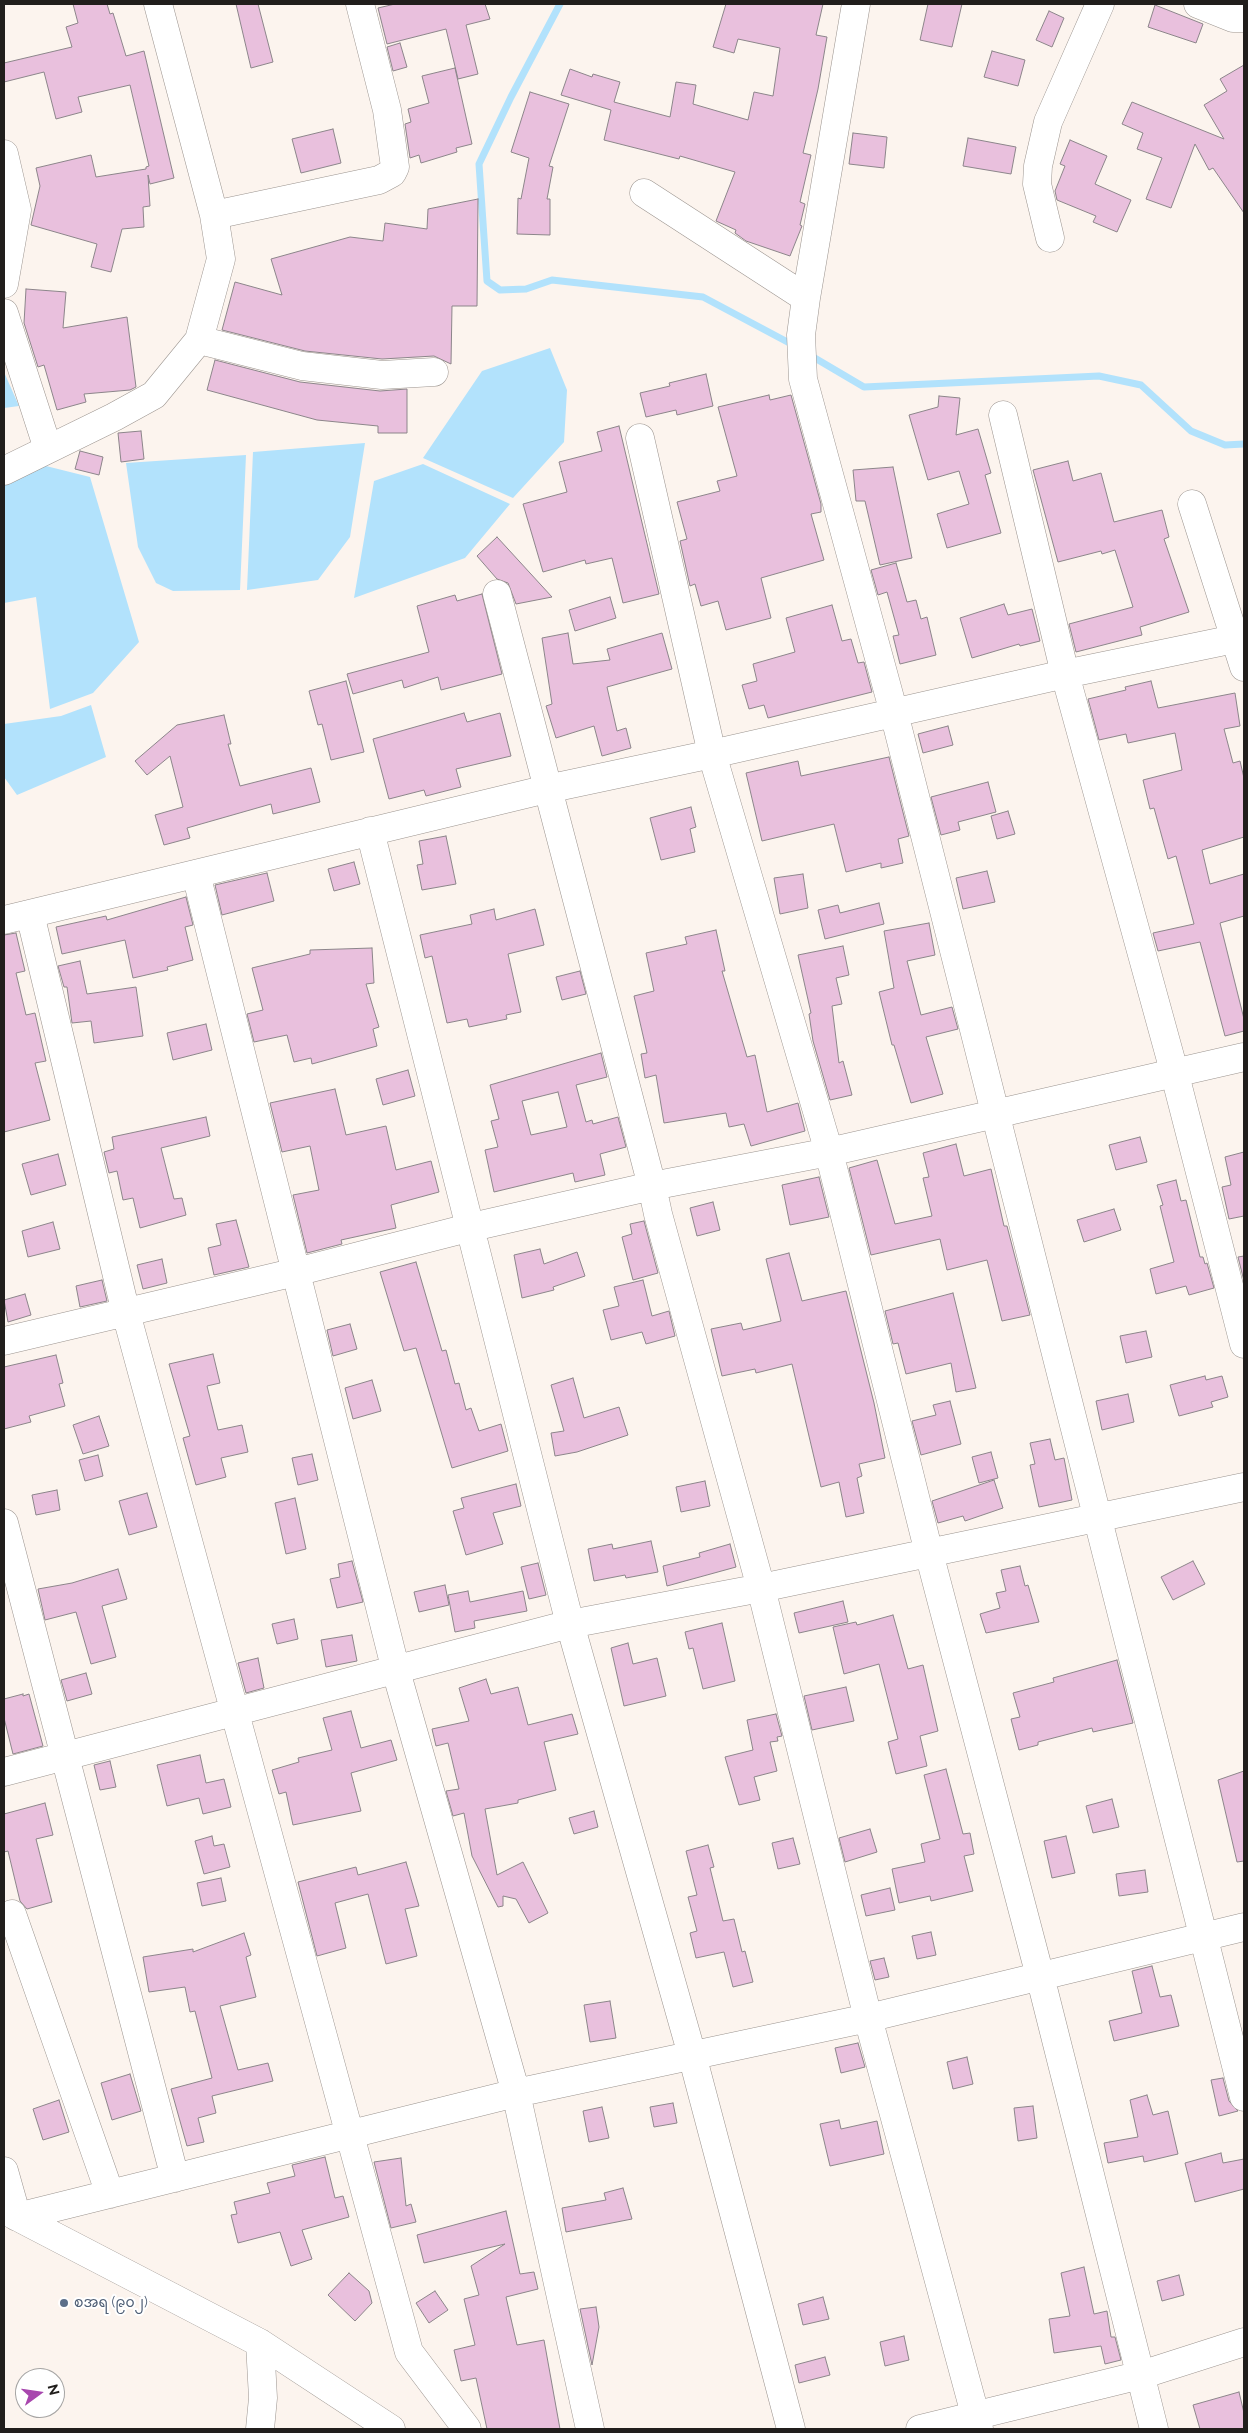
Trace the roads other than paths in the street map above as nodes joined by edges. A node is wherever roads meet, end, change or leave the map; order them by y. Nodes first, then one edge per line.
1 (158, 4) edge
2 (360, 4) edge
3 (856, 4) edge
4 (1100, 4) edge
5 (1198, 4) edge
6 (1244, 18) edge
7 (4, 154) edge
8 (644, 193) dead end
9 (214, 215) junction
10 (1050, 238) dead end
11 (4, 284) edge
12 (806, 298) junction
13 (4, 313) edge
14 (199, 340) junction
15 (434, 372) dead end
16 (1003, 415) dead end
17 (640, 438) dead end
18 (48, 449) junction
19 (4, 471) edge
20 (1192, 504) dead end
21 (497, 594) dead end
22 (1240, 638) edge
23 (1244, 667) edge
24 (1065, 674) junction
25 (894, 713) junction
26 (712, 754) junction
27 (547, 789) junction
28 (370, 831) junction
29 (196, 874) junction
30 (30, 914) junction
31 (4, 920) edge
32 (1244, 1057) edge
33 (1174, 1071) junction
34 (995, 1113) junction
35 (829, 1152) junction
36 (652, 1186) junction
37 (472, 1227) junction
38 (296, 1272) junction
39 (126, 1313) junction
40 (4, 1341) edge
41 (1244, 1344) edge
42 (1244, 1487) edge
43 (1098, 1517) junction
44 (4, 1523) edge
45 (929, 1553) junction
46 (761, 1588) junction
47 (570, 1624) junction
48 (396, 1671) junction
49 (236, 1713) junction
50 (65, 1755) junction
51 (4, 1772) edge
52 (12, 1914) dead end
53 (1244, 1927) edge
54 (1204, 1937) junction
55 (1040, 1976) junction
56 (868, 2018) junction
57 (692, 2055) junction
58 (516, 2094) junction
59 (1244, 2097) edge
60 (348, 2136) junction
61 (4, 2171) edge
62 (176, 2178) junction
63 (110, 2194) junction
64 (11, 2213) edge
65 (1244, 2342) edge
66 (260, 2343) junction
67 (1141, 2375) junction
68 (977, 2423) edge
69 (260, 2429) edge
70 (391, 2429) edge
71 (467, 2429) edge
72 (590, 2429) edge
73 (791, 2429) edge
74 (920, 2429) edge
75 (1154, 2429) edge

1 - 9 street
2 - 9 street
3 - 12 street
4 - 10 street
5 - 6 street
7 - 11 street
8 - 12 street
9 - 14 street
12 - 25 street
13 - 18 street
14 - 15 street
14 - 18 street
16 - 24 street
17 - 26 street
18 - 19 street
20 - 22 street
21 - 27 street
22 - 23 street
22 - 24 street
24 - 25 street
24 - 33 street
25 - 26 street
25 - 34 street
26 - 27 street
26 - 35 street
27 - 28 street
27 - 36 street
28 - 29 street
28 - 37 street
29 - 30 street
29 - 38 street
30 - 31 street
30 - 39 street
32 - 33 street
33 - 34 street
33 - 41 street
34 - 35 street
34 - 43 street
35 - 36 street
35 - 45 street
36 - 37 street
36 - 46 street
37 - 38 street
37 - 47 street
38 - 39 street
38 - 48 street
39 - 40 street
39 - 49 street
42 - 43 street
43 - 45 street
43 - 54 street
44 - 50 street
45 - 46 street
45 - 55 street
46 - 47 street
46 - 56 street
47 - 48 street
47 - 57 street
48 - 49 street
48 - 58 street
49 - 50 street
49 - 60 street
50 - 51 street
50 - 62 street
52 - 63 street
53 - 54 street
54 - 55 street
54 - 59 street
55 - 56 street
55 - 67 street
56 - 57 street
56 - 68 street
57 - 58 street
57 - 73 street
58 - 60 street
58 - 72 street
60 - 62 street
60 - 71 street
61 - 64 street
62 - 63 street
63 - 64 street
64 - 66 street
65 - 67 street
66 - 69 street
66 - 70 street
67 - 68 street
67 - 75 street
68 - 74 street

